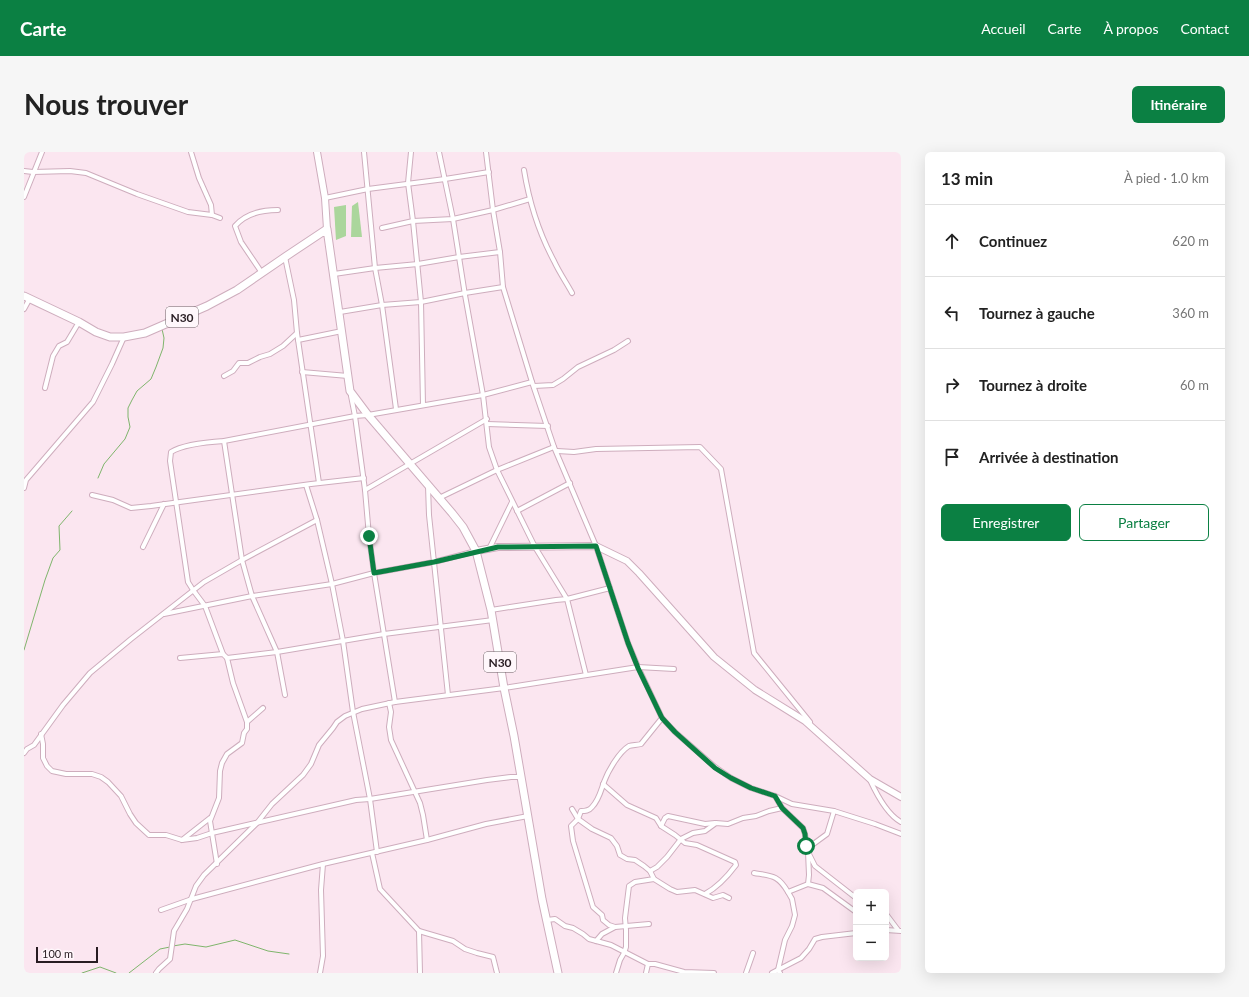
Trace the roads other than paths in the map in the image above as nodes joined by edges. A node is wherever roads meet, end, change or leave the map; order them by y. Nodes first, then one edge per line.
1 (42, 152) edge
2 (191, 152) edge
3 (317, 152) edge
4 (364, 152) edge
5 (412, 152) edge
6 (439, 152) edge
7 (486, 152) edge
8 (524, 170) dead end
9 (24, 171) edge
10 (33, 172) junction
11 (489, 172) junction
12 (445, 179) junction
13 (408, 183) junction
14 (368, 189) junction
15 (24, 197) edge
16 (325, 198) junction
17 (530, 200) junction
18 (278, 210) dead end
19 (493, 210) junction
20 (212, 215) junction
21 (220, 218) dead end
22 (453, 219) junction
23 (414, 221) junction
24 (382, 228) dead end
25 (327, 229) junction
26 (500, 252) junction
27 (459, 256) junction
28 (285, 257) junction
29 (418, 264) junction
30 (375, 268) junction
31 (262, 273) junction
32 (334, 274) junction
33 (503, 287) junction
34 (465, 293) junction
35 (572, 293) dead end
36 (27, 297) edge
37 (421, 302) junction
38 (382, 305) junction
39 (24, 309) edge
40 (340, 312) junction
41 (79, 322) junction
42 (342, 331) junction
43 (297, 333) junction
44 (124, 337) junction
45 (298, 340) junction
46 (628, 341) dead end
47 (302, 372) junction
48 (224, 376) dead end
49 (348, 376) junction
50 (533, 384) junction
51 (45, 388) dead end
52 (350, 391) junction
53 (483, 395) junction
54 (423, 405) junction
55 (396, 409) junction
56 (368, 415) junction
57 (355, 416) junction
58 (487, 421) junction
59 (310, 424) junction
60 (548, 426) junction
61 (224, 441) junction
62 (554, 447) junction
63 (557, 451) junction
64 (411, 463) junction
65 (497, 470) junction
66 (364, 478) junction
67 (319, 483) junction
68 (570, 483) junction
69 (306, 484) junction
70 (428, 484) junction
71 (24, 488) edge
72 (365, 490) junction
73 (232, 494) junction
74 (92, 495) dead end
75 (440, 498) junction
76 (176, 502) junction
77 (512, 502) junction
78 (164, 504) junction
79 (517, 511) junction
80 (317, 520) junction
81 (596, 546) junction
82 (143, 547) dead end
83 (535, 547) junction
84 (490, 549) junction
85 (476, 552) junction
86 (242, 560) junction
87 (434, 562) junction
88 (374, 573) junction
89 (332, 584) junction
90 (610, 588) junction
91 (193, 590) junction
92 (252, 596) junction
93 (567, 600) junction
94 (205, 606) junction
95 (491, 610) junction
96 (162, 615) junction
97 (493, 620) junction
98 (441, 627) junction
99 (384, 634) junction
100 (343, 642) junction
101 (277, 652) junction
102 (223, 654) junction
103 (180, 658) dead end
104 (227, 658) junction
105 (638, 668) junction
106 (674, 669) dead end
107 (586, 675) junction
108 (504, 688) junction
109 (285, 695) dead end
110 (448, 695) junction
111 (395, 702) junction
112 (389, 703) junction
113 (263, 708) dead end
114 (353, 712) junction
115 (662, 718) junction
116 (247, 722) junction
117 (816, 730) junction
118 (41, 734) junction
119 (24, 753) edge
120 (521, 777) junction
121 (870, 779) junction
122 (603, 784) junction
123 (415, 792) junction
124 (775, 796) junction
125 (901, 797) edge
126 (370, 799) junction
127 (782, 808) junction
128 (572, 809) dead end
129 (834, 811) junction
130 (528, 816) junction
131 (210, 818) junction
132 (578, 819) junction
133 (901, 822) edge
134 (257, 823) junction
135 (716, 823) junction
136 (661, 826) junction
137 (212, 833) junction
138 (901, 834) edge
139 (681, 839) junction
140 (182, 840) junction
141 (427, 840) junction
142 (374, 852) junction
143 (808, 852) junction
144 (217, 864) junction
145 (323, 864) junction
146 (650, 871) junction
147 (754, 873) dead end
148 (654, 879) junction
149 (808, 884) junction
150 (788, 892) junction
151 (705, 894) junction
152 (853, 896) edge
153 (729, 898) dead end
154 (192, 899) junction
155 (161, 910) dead end
156 (853, 910) edge
157 (889, 918) edge
158 (547, 920) junction
159 (649, 924) dead end
160 (615, 927) junction
161 (626, 927) junction
162 (889, 930) edge
163 (418, 931) junction
164 (900, 931) edge
165 (853, 933) edge
166 (596, 941) junction
167 (624, 952) junction
168 (753, 953) dead end
169 (648, 964) junction
170 (779, 971) edge
171 (684, 972) edge
172 (156, 973) edge
173 (320, 973) edge
174 (420, 973) edge
175 (497, 973) edge
176 (558, 973) edge
177 (616, 973) edge
178 (646, 973) edge
179 (714, 973) edge
180 (746, 973) edge
181 (772, 973) edge

1 - 10 street
2 - 20 street
3 - 16 street
4 - 14 street
5 - 13 street
6 - 12 street
7 - 11 street
8 - 17 street
9 - 10 street
10 - 15 street
10 - 20 street
11 - 12 street
11 - 19 street
12 - 13 street
12 - 22 street
13 - 14 street
13 - 23 street
14 - 16 street
14 - 30 street
16 - 25 street
17 - 19 street
17 - 35 street
18 - 31 street
19 - 22 street
19 - 26 street
20 - 21 street
22 - 23 street
22 - 27 street
23 - 24 street
23 - 29 street
25 - 28 main road, N30
25 - 32 main road, N30
26 - 27 street
26 - 33 street
27 - 29 street
27 - 34 street
28 - 31 main road, N30
28 - 43 street
29 - 30 street
29 - 37 street
30 - 32 street
30 - 38 street
31 - 44 main road, N30
32 - 40 main road, N30
33 - 34 street
33 - 50 street
34 - 37 street
34 - 53 street
36 - 39 street
36 - 41 main road, N30
37 - 38 street
37 - 54 street
38 - 40 street
38 - 55 street
40 - 42 main road, N30
41 - 44 main road, N30
41 - 51 street
42 - 45 street
42 - 49 main road, N30
43 - 45 street
43 - 48 street
44 - 71 street
45 - 47 street
46 - 50 street
47 - 49 street
47 - 59 street
49 - 52 main road, N30
50 - 53 street
50 - 60 street
52 - 56 main road, N30
52 - 57 street
53 - 54 street
53 - 58 street
54 - 55 street
55 - 56 street
56 - 57 street
56 - 64 main road, N30
57 - 59 street
57 - 66 street
58 - 60 street
58 - 64 street
58 - 65 street
59 - 61 street
59 - 67 street
60 - 62 street
61 - 73 street
61 - 76 street
62 - 63 street
62 - 65 street
63 - 68 street
63 - 117 street
64 - 70 main road, N30
64 - 72 street
65 - 75 street
65 - 77 street
66 - 67 street
66 - 72 street
67 - 69 street
68 - 79 street
68 - 81 street
69 - 73 street
69 - 80 street
70 - 75 main road, N30
70 - 87 street
72 - 88 street
73 - 76 street
73 - 86 street
74 - 78 street
75 - 85 main road, N30
76 - 78 street
76 - 91 street
77 - 79 street
77 - 84 street
78 - 82 street
79 - 83 street
80 - 86 street
80 - 89 street
81 - 83 street
81 - 90 street
81 - 117 street
83 - 84 street
83 - 93 street
84 - 85 street
85 - 87 street
85 - 95 main road, N30
86 - 91 street
86 - 92 street
87 - 88 street
87 - 98 street
88 - 89 street
88 - 99 street
89 - 92 street
89 - 100 street
90 - 93 street
90 - 105 street
91 - 94 street
91 - 96 street
92 - 94 street
92 - 101 street
93 - 95 street
93 - 107 street
94 - 96 street
94 - 102 street
95 - 97 main road, N30
96 - 118 street
97 - 98 street
97 - 108 main road, N30
98 - 99 street
98 - 110 street
99 - 100 street
99 - 111 street
100 - 101 street
100 - 114 street
101 - 104 street
101 - 109 street
102 - 103 street
102 - 104 street
104 - 116 street
105 - 106 street
105 - 107 street
105 - 115 street
107 - 108 street
108 - 110 street
108 - 120 main road, N30
110 - 111 street
111 - 112 street
112 - 114 street
112 - 123 street
113 - 116 street
114 - 126 street
114 - 134 street
115 - 122 street
115 - 124 street
116 - 131 street
117 - 121 street
118 - 119 street
118 - 140 street
120 - 123 street
120 - 130 main road, N30
121 - 125 street
121 - 133 street
122 - 132 street
122 - 136 street
123 - 126 street
123 - 141 street
124 - 127 street
124 - 129 street
126 - 134 street
126 - 142 street
127 - 135 street
127 - 143 street
128 - 132 street
129 - 138 street
129 - 143 street
130 - 141 street
130 - 158 main road, N30
131 - 137 street
131 - 140 street
132 - 146 street
132 - 160 street
134 - 137 street
134 - 144 street
135 - 136 street
135 - 139 street
136 - 139 street
137 - 140 street
137 - 144 street
139 - 146 street
139 - 151 street
141 - 142 street
142 - 145 street
142 - 163 street
143 - 149 street
143 - 152 street
144 - 154 street
145 - 154 street
145 - 173 street
146 - 148 street
147 - 150 street
148 - 151 street
148 - 161 street
149 - 150 street
149 - 156 street
150 - 170 street
151 - 153 street
154 - 155 street
154 - 172 street
157 - 164 street
158 - 166 street
158 - 176 main road, N30
159 - 161 street
160 - 161 street
160 - 166 street
161 - 167 street
162 - 164 street
163 - 174 street
163 - 175 street
165 - 170 street
166 - 167 street
167 - 169 street
167 - 177 street
168 - 180 street
169 - 171 street
169 - 178 street
170 - 181 street
171 - 179 street

